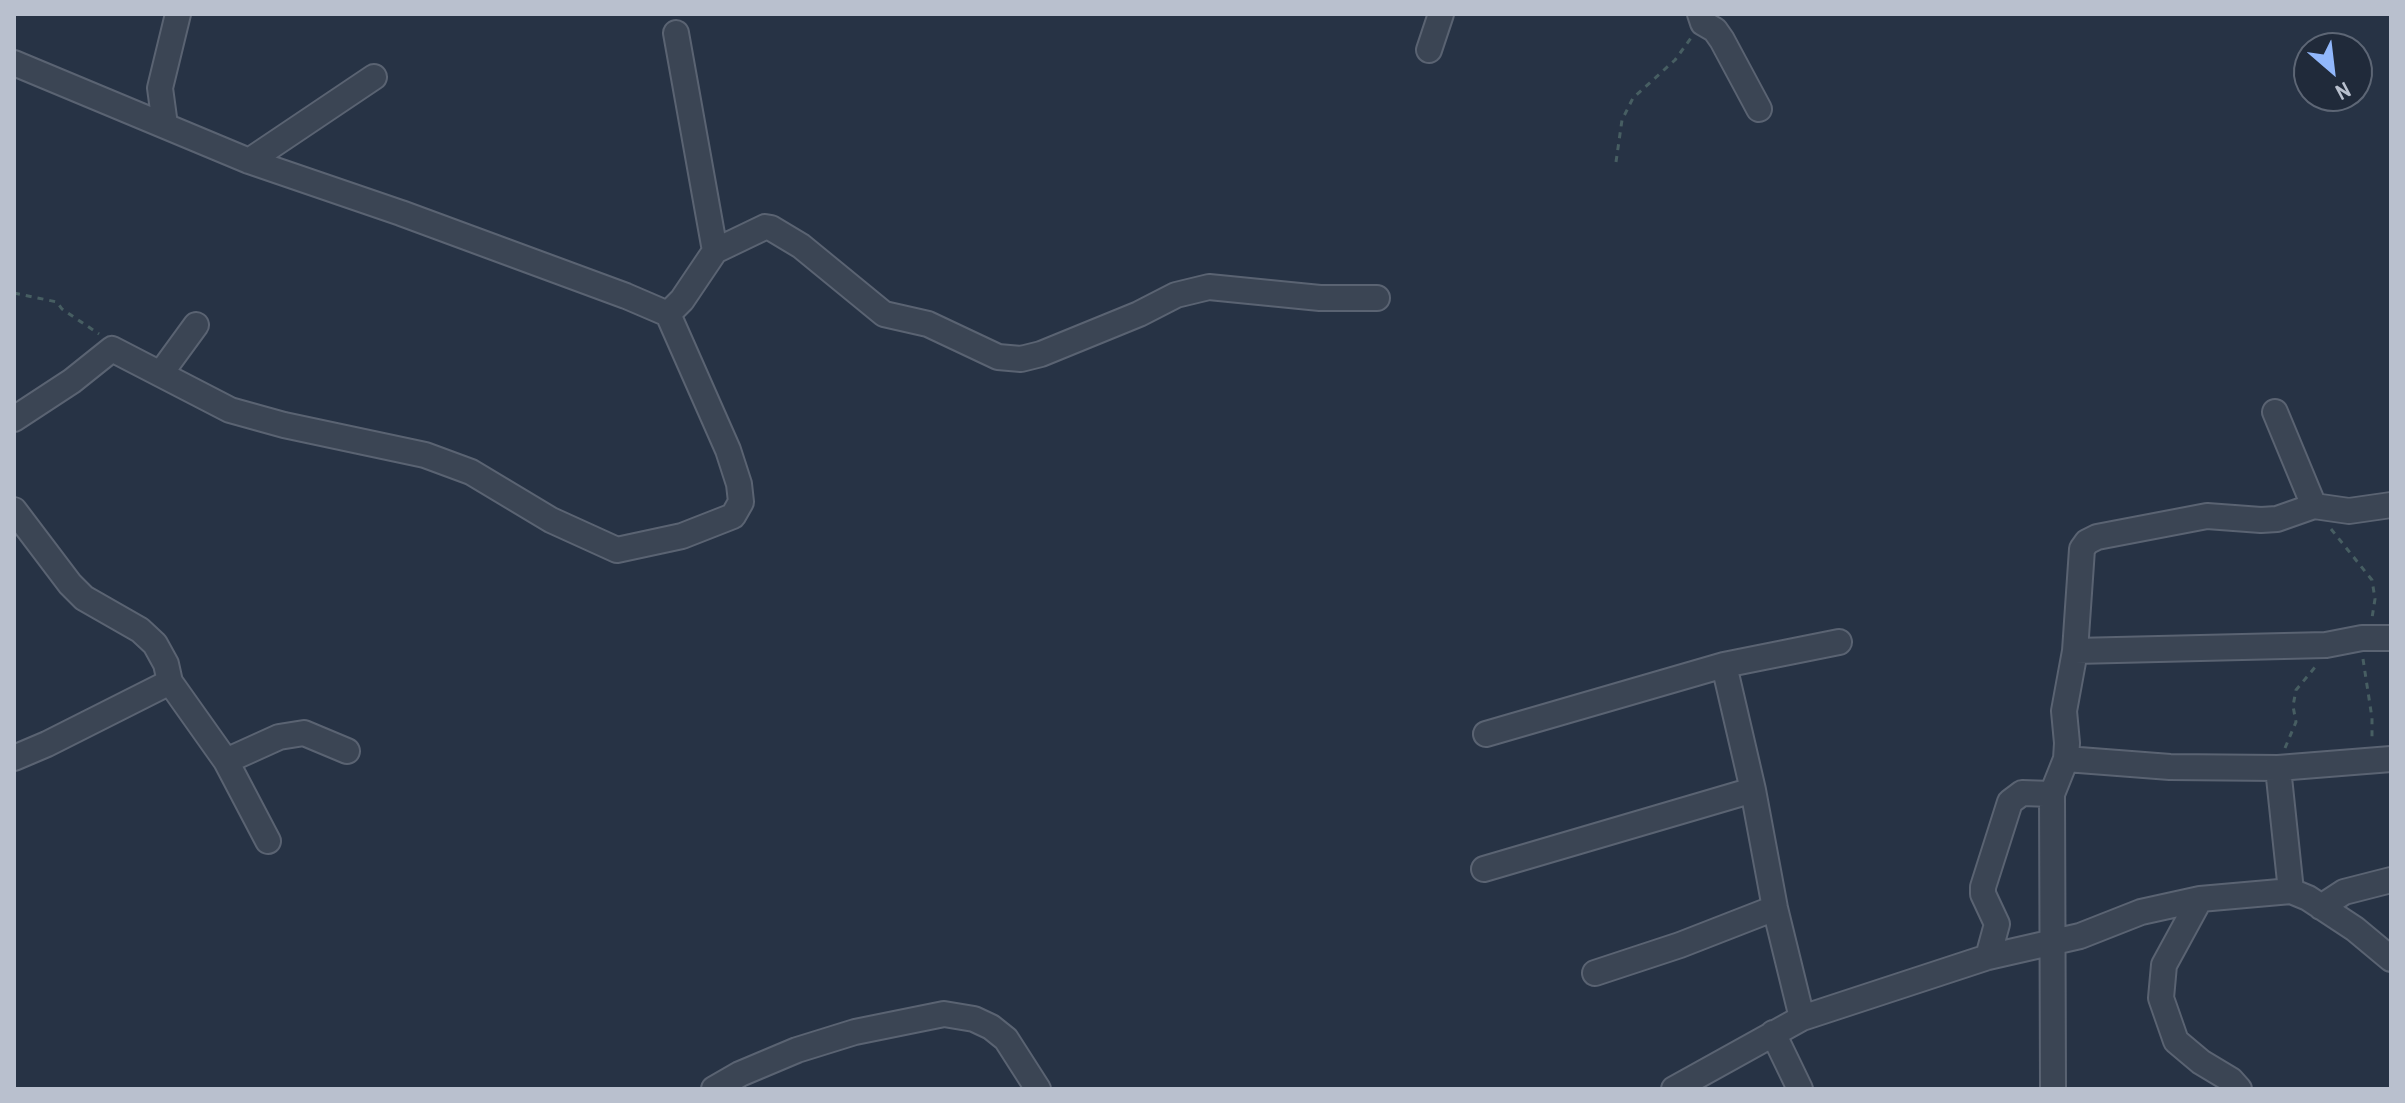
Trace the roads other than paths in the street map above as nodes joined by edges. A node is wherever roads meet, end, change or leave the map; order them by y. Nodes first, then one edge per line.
1 (178, 14) edge
2 (1441, 14) edge
3 (1702, 18) edge
4 (676, 33) dead end
5 (1429, 50) dead end
6 (14, 63) edge
7 (374, 77) dead end
8 (1759, 109) dead end
9 (165, 125) junction
10 (249, 161) junction
11 (715, 251) junction
12 (1377, 298) dead end
13 (668, 314) junction
14 (196, 325) dead end
15 (161, 373) junction
16 (2275, 412) dead end
17 (14, 419) edge
18 (2391, 505) edge
19 (2314, 506) junction
20 (14, 510) edge
21 (2391, 638) edge
22 (1839, 642) dead end
23 (2075, 651) junction
24 (1724, 665) junction
25 (170, 682) junction
26 (1486, 734) dead end
27 (347, 751) dead end
28 (14, 758) edge
29 (2066, 759) junction
30 (2381, 759) edge
31 (226, 761) junction
32 (2278, 768) junction
33 (1753, 790) junction
34 (2052, 794) junction
35 (268, 841) dead end
36 (1484, 869) dead end
37 (2391, 880) edge
38 (2291, 891) junction
39 (2200, 899) junction
40 (2321, 907) junction
41 (1775, 908) junction
42 (2051, 943) junction
43 (1988, 957) junction
44 (2391, 959) edge
45 (1595, 973) dead end
46 (1802, 1018) junction
47 (1773, 1033) junction
48 (714, 1089) edge
49 (1038, 1089) edge
50 (1674, 1089) edge
51 (1800, 1089) edge
52 (2053, 1089) edge
53 (2239, 1089) edge

1 - 9 street
2 - 5 street
3 - 8 street
4 - 11 street
6 - 9 street
7 - 10 street
9 - 10 street
10 - 13 street
11 - 12 street
11 - 13 street
13 - 15 street
14 - 15 street
15 - 17 street
16 - 19 street
18 - 19 street
19 - 23 street
20 - 25 street
21 - 23 street
22 - 24 street
23 - 29 street
24 - 26 street
24 - 33 street
25 - 28 street
25 - 31 street
27 - 31 street
29 - 32 street
29 - 34 street
30 - 32 street
31 - 35 street
32 - 38 street
33 - 36 street
33 - 41 street
34 - 42 street
34 - 43 street
37 - 40 street
38 - 39 street
38 - 40 street
39 - 42 street
39 - 53 street
40 - 44 street
41 - 45 street
41 - 46 street
42 - 43 street
42 - 52 street
43 - 46 street
46 - 47 street
47 - 50 street
47 - 51 street
48 - 49 street

